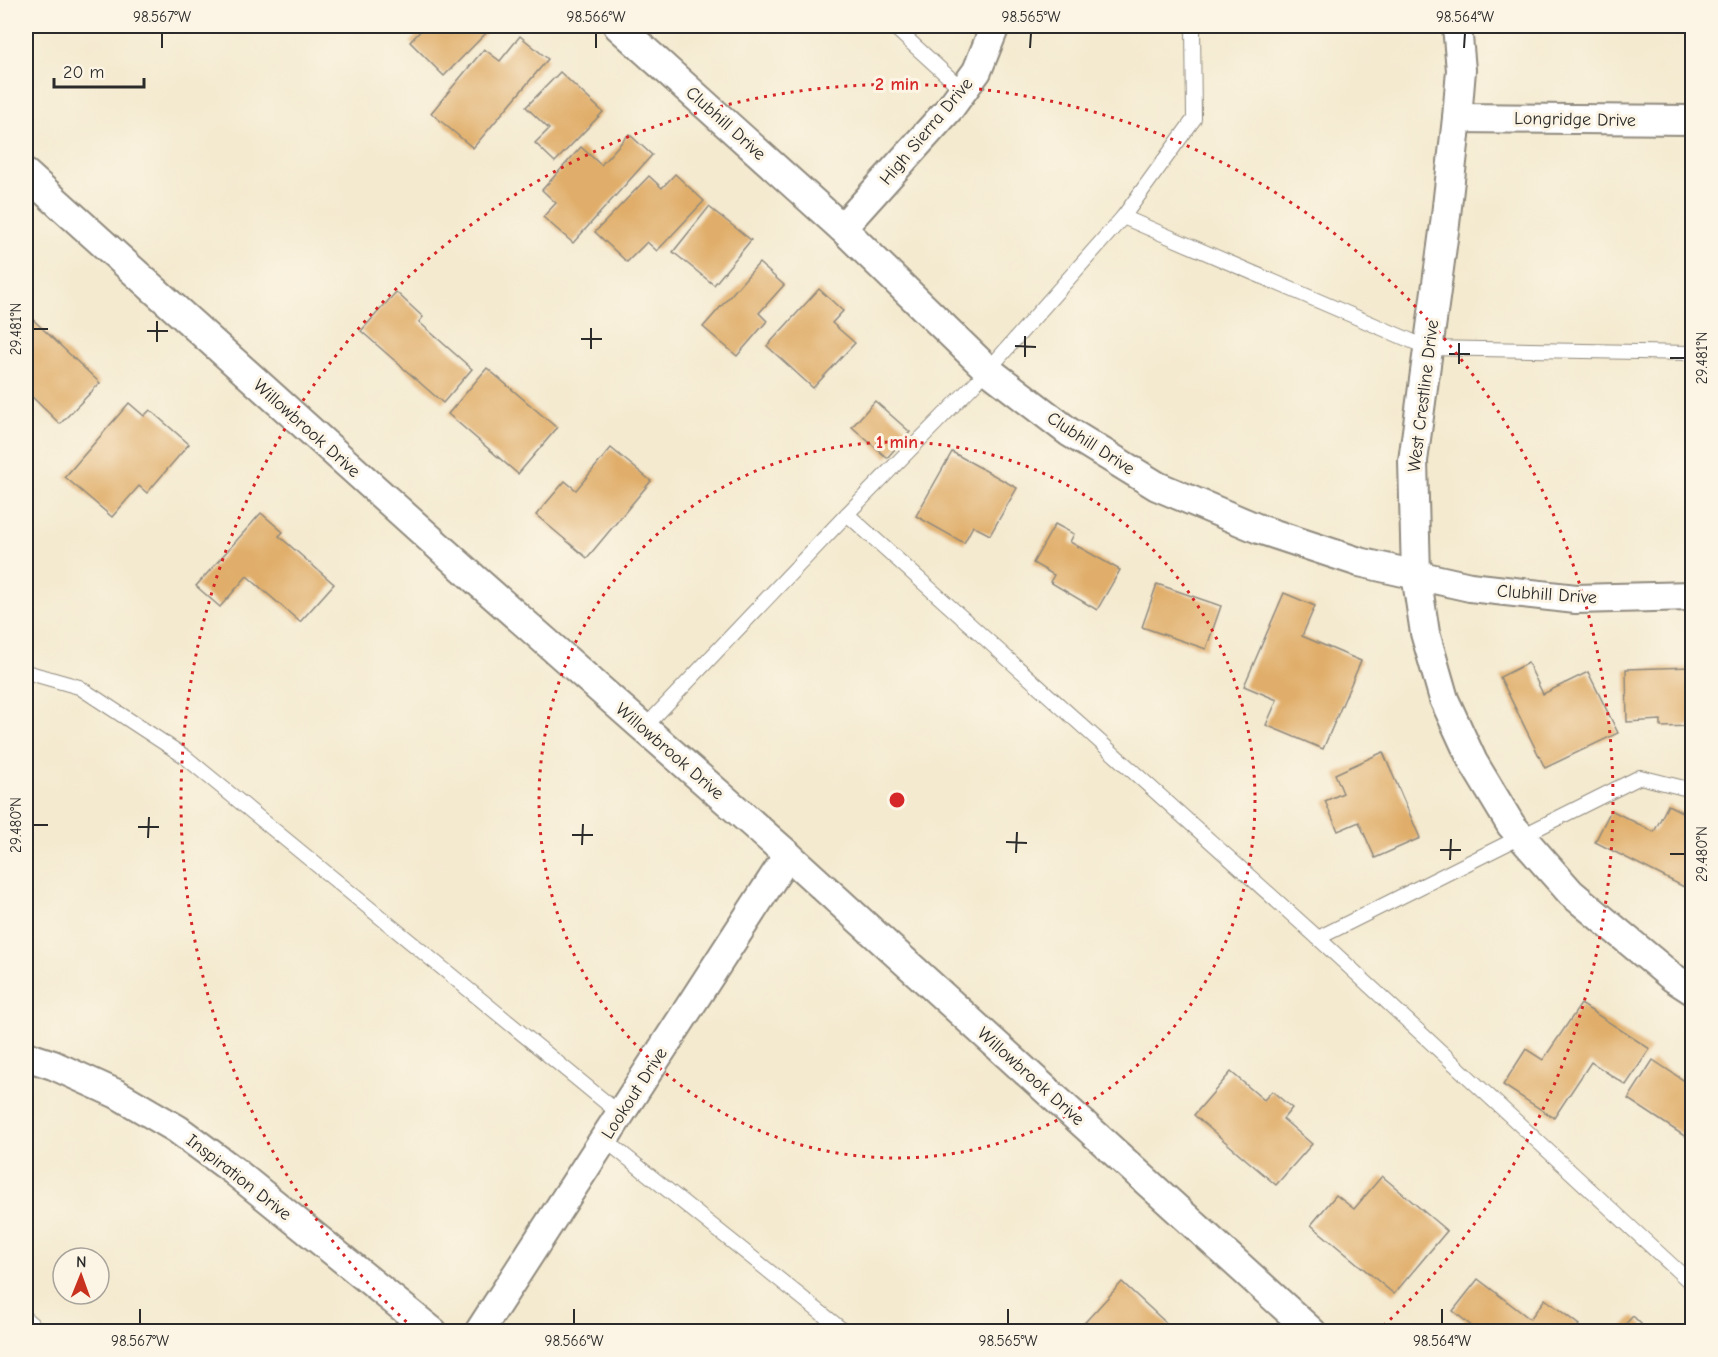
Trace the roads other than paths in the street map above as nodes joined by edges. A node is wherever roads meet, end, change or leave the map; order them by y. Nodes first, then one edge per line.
1 (618, 26) edge
2 (892, 26) edge
3 (995, 26) edge
4 (1193, 26) edge
5 (1457, 26) edge
6 (963, 90) junction
7 (1457, 118) junction
8 (1692, 120) edge
9 (26, 174) edge
10 (1123, 217) junction
11 (842, 228) junction
12 (1428, 348) junction
13 (1692, 353) edge
14 (988, 369) junction
15 (847, 514) junction
16 (1416, 574) junction
17 (1692, 596) edge
18 (26, 672) edge
19 (644, 728) junction
20 (1692, 790) edge
21 (1521, 836) junction
22 (788, 855) junction
23 (1318, 938) junction
24 (1692, 990) edge
25 (26, 1056) edge
26 (620, 1114) junction
27 (604, 1139) junction
28 (1692, 1284) edge
29 (26, 1319) edge
30 (41, 1332) edge
31 (433, 1332) edge
32 (479, 1332) edge
33 (845, 1332) edge
34 (1312, 1332) edge

1 - 11 street, Clubhill Drive
2 - 6 lane
3 - 6 street, High Sierra Drive
4 - 10 lane
5 - 7 street, West Crestline Drive
6 - 11 street, High Sierra Drive
7 - 8 street, Longridge Drive
7 - 12 street, West Crestline Drive
9 - 19 street, Willowbrook Drive
10 - 12 lane
10 - 14 lane
11 - 14 street, Clubhill Drive
12 - 13 lane
12 - 16 street, West Crestline Drive
14 - 15 lane
14 - 16 street, Clubhill Drive
15 - 19 lane
15 - 23 lane
16 - 17 street, Clubhill Drive
16 - 21 street, West Crestline Drive
18 - 26 lane
19 - 22 street, Willowbrook Drive
20 - 21 lane
21 - 23 lane
21 - 24 street, West Crestline Drive
22 - 26 street, Lookout Drive
22 - 34 street, Willowbrook Drive
23 - 28 lane
25 - 31 street, Inspiration Drive
26 - 27 street, Lookout Drive
27 - 32 street, Lookout Drive
27 - 33 lane
29 - 30 lane

